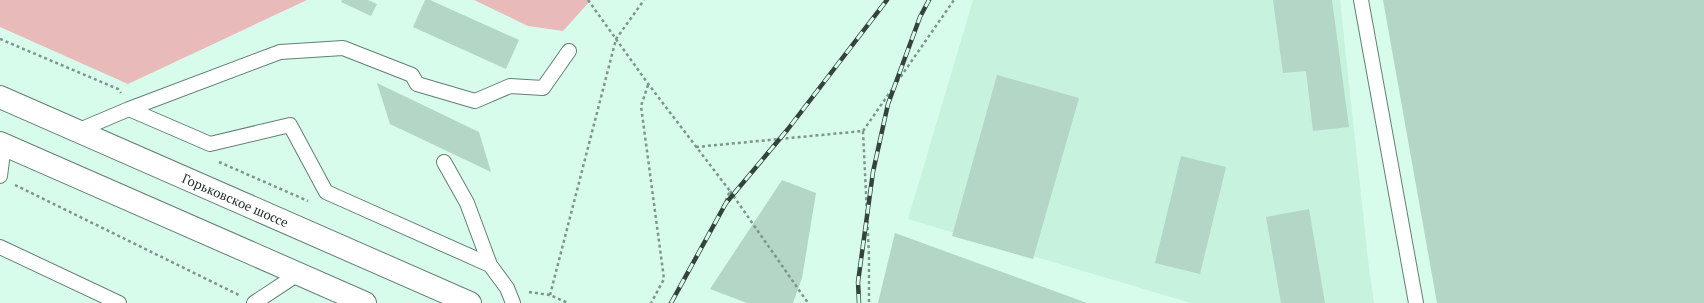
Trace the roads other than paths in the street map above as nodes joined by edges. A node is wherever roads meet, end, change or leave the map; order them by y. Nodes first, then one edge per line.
1 (1361, 0) edge
2 (569, 51) dead end
3 (0, 97) edge
4 (129, 109) junction
5 (77, 131) junction
6 (2, 144) edge
7 (444, 162) dead end
8 (0, 176) edge
9 (0, 247) edge
10 (490, 265) junction
11 (298, 274) junction
12 (119, 303) edge
13 (254, 303) edge
14 (365, 303) edge
15 (470, 303) edge
16 (513, 303) edge
17 (1416, 303) edge

1 - 17 lane
2 - 4 lane
3 - 5 main road, Горьковское шоссе
4 - 5 lane
4 - 10 lane
5 - 15 main road, Горьковское шоссе
6 - 8 lane
6 - 11 main road
7 - 10 lane
9 - 12 lane
10 - 16 lane
11 - 13 lane
11 - 14 main road

